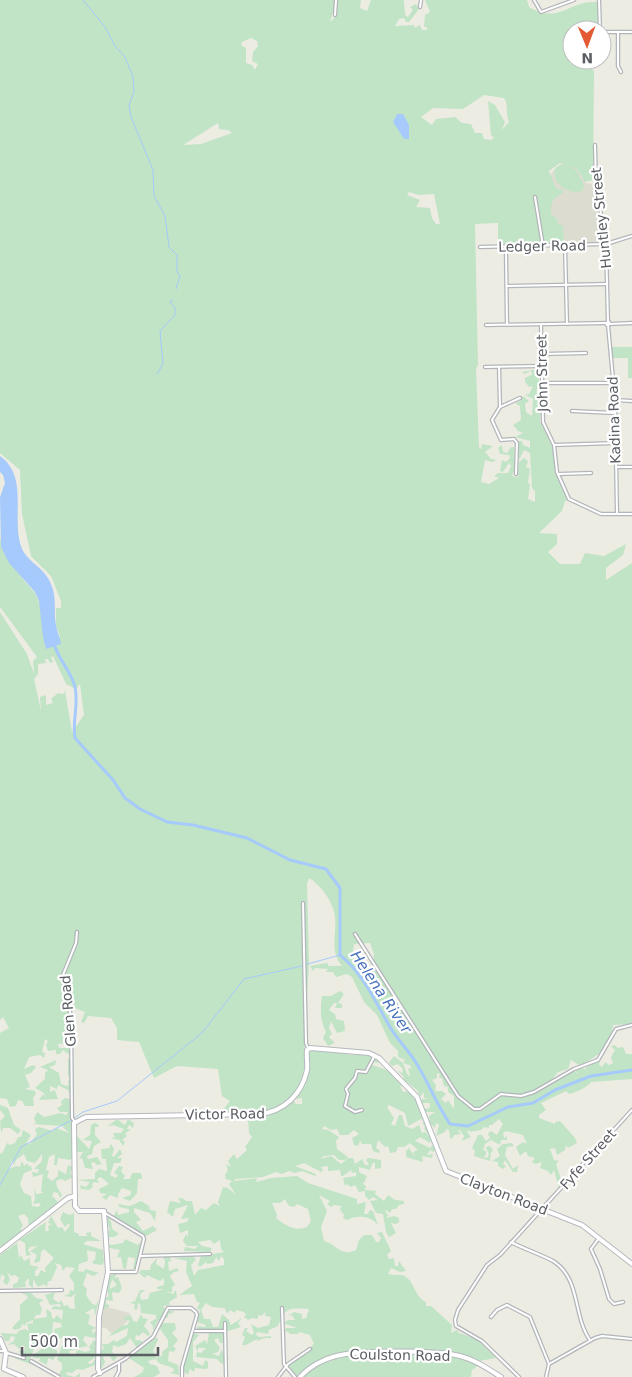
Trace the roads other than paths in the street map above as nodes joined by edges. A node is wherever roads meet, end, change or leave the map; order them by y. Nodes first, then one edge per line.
1 (336, 0) edge
2 (420, 0) edge
3 (534, 0) edge
4 (574, 0) edge
5 (599, 0) edge
6 (420, 7) dead end
7 (335, 16) dead end
8 (600, 20) edge
9 (612, 32) edge
10 (618, 32) junction
11 (632, 32) edge
12 (620, 72) dead end
13 (595, 145) dead end
14 (535, 196) dead end
15 (632, 236) edge
16 (606, 244) junction
17 (565, 245) junction
18 (543, 246) junction
19 (480, 247) dead end
20 (506, 252) dead end
21 (607, 284) junction
22 (566, 285) junction
23 (507, 286) junction
24 (632, 323) edge
25 (568, 324) junction
26 (608, 324) junction
27 (486, 325) dead end
28 (507, 325) junction
29 (541, 325) junction
30 (586, 353) dead end
31 (542, 354) junction
32 (542, 366) junction
33 (485, 367) dead end
34 (499, 367) junction
35 (543, 383) junction
36 (613, 383) junction
37 (520, 398) dead end
38 (615, 400) junction
39 (632, 402) edge
40 (500, 407) junction
41 (572, 411) dead end
42 (615, 412) junction
43 (616, 442) junction
44 (554, 445) junction
45 (616, 467) junction
46 (632, 467) edge
47 (591, 473) dead end
48 (516, 474) dead end
49 (558, 474) junction
50 (617, 514) junction
51 (632, 514) edge
52 (303, 903) dead end
53 (77, 932) dead end
54 (355, 934) dead end
55 (632, 1024) edge
56 (308, 1048) junction
57 (375, 1055) junction
58 (362, 1110) dead end
59 (632, 1110) edge
60 (74, 1121) junction
61 (75, 1197) junction
62 (543, 1208) junction
63 (104, 1211) junction
64 (599, 1238) junction
65 (511, 1242) junction
66 (0, 1251) edge
67 (210, 1254) dead end
68 (141, 1256) junction
69 (632, 1264) edge
70 (108, 1272) junction
71 (62, 1290) dead end
72 (0, 1291) edge
73 (623, 1302) dead end
74 (282, 1308) dead end
75 (492, 1317) dead end
76 (225, 1323) dead end
77 (194, 1331) junction
78 (225, 1331) junction
79 (0, 1338) edge
80 (632, 1339) edge
81 (590, 1340) junction
82 (310, 1349) dead end
83 (4, 1352) edge
84 (24, 1358) dead end
85 (31, 1361) dead end
86 (119, 1362) junction
87 (549, 1364) junction
88 (286, 1367) junction
89 (2, 1369) edge
90 (100, 1372) junction
91 (13, 1375) edge
92 (23, 1377) edge
93 (59, 1377) edge
94 (94, 1377) edge
95 (116, 1377) edge
96 (182, 1377) edge
97 (226, 1377) edge
98 (278, 1377) edge
99 (295, 1377) edge
100 (300, 1377) edge
101 (501, 1377) edge
102 (519, 1377) edge
103 (546, 1377) edge

1 - 7 street
2 - 6 street
3 - 4 street
5 - 8 street
9 - 10 street
10 - 11 street
10 - 12 street
13 - 16 street, Huntley Street
14 - 18 street
15 - 16 street, Ledger Road
16 - 17 street, Ledger Road
16 - 21 street, Huntley Street
17 - 18 street, Ledger Road
17 - 22 street
18 - 19 street, Ledger Road
20 - 23 street
21 - 22 street
21 - 26 street, Huntley Street
22 - 23 street
22 - 25 street
23 - 28 street
24 - 26 street
25 - 26 street
25 - 29 street
26 - 36 street, Kadina Road
27 - 28 street
28 - 29 street
29 - 31 street, John Street
30 - 31 street
31 - 32 street, John Street
32 - 34 street
32 - 35 street, John Street
33 - 34 street
34 - 40 street
35 - 36 street
35 - 44 street, John Street
36 - 38 street, Kadina Road
37 - 40 street
38 - 39 street
38 - 42 street, Kadina Road
40 - 48 street
41 - 42 street
42 - 43 street, Kadina Road
43 - 44 street
43 - 45 street, Kadina Road
44 - 49 street, John Street
45 - 46 street
45 - 50 street, Kadina Road
47 - 49 street
49 - 50 street, John Street
50 - 51 street, John Street
52 - 56 street, Victor Road
53 - 60 street, Glen Road
54 - 55 street
56 - 57 street
56 - 60 street, Victor Road
57 - 58 street
57 - 62 street, Clayton Road
59 - 62 street, Fyfe Street
60 - 61 street, Glen Road
61 - 63 street
61 - 66 street
62 - 64 street, Clayton Road
62 - 65 street, Fyfe Street
63 - 68 street
63 - 70 street
64 - 69 street, Clayton Road
64 - 73 street
65 - 81 street
65 - 102 street, Fyfe Street
67 - 68 street
68 - 70 street
70 - 90 street
71 - 72 street
74 - 88 street
75 - 87 street
76 - 78 street
77 - 78 street
77 - 86 street
77 - 96 street
78 - 97 street
79 - 83 street
80 - 81 street
81 - 87 street
82 - 88 street
83 - 84 street
83 - 89 street
85 - 93 street
86 - 90 street
86 - 95 street
87 - 103 street
88 - 98 street
88 - 99 street
89 - 91 street
90 - 94 street
91 - 92 street
100 - 101 street, Coulston Road

